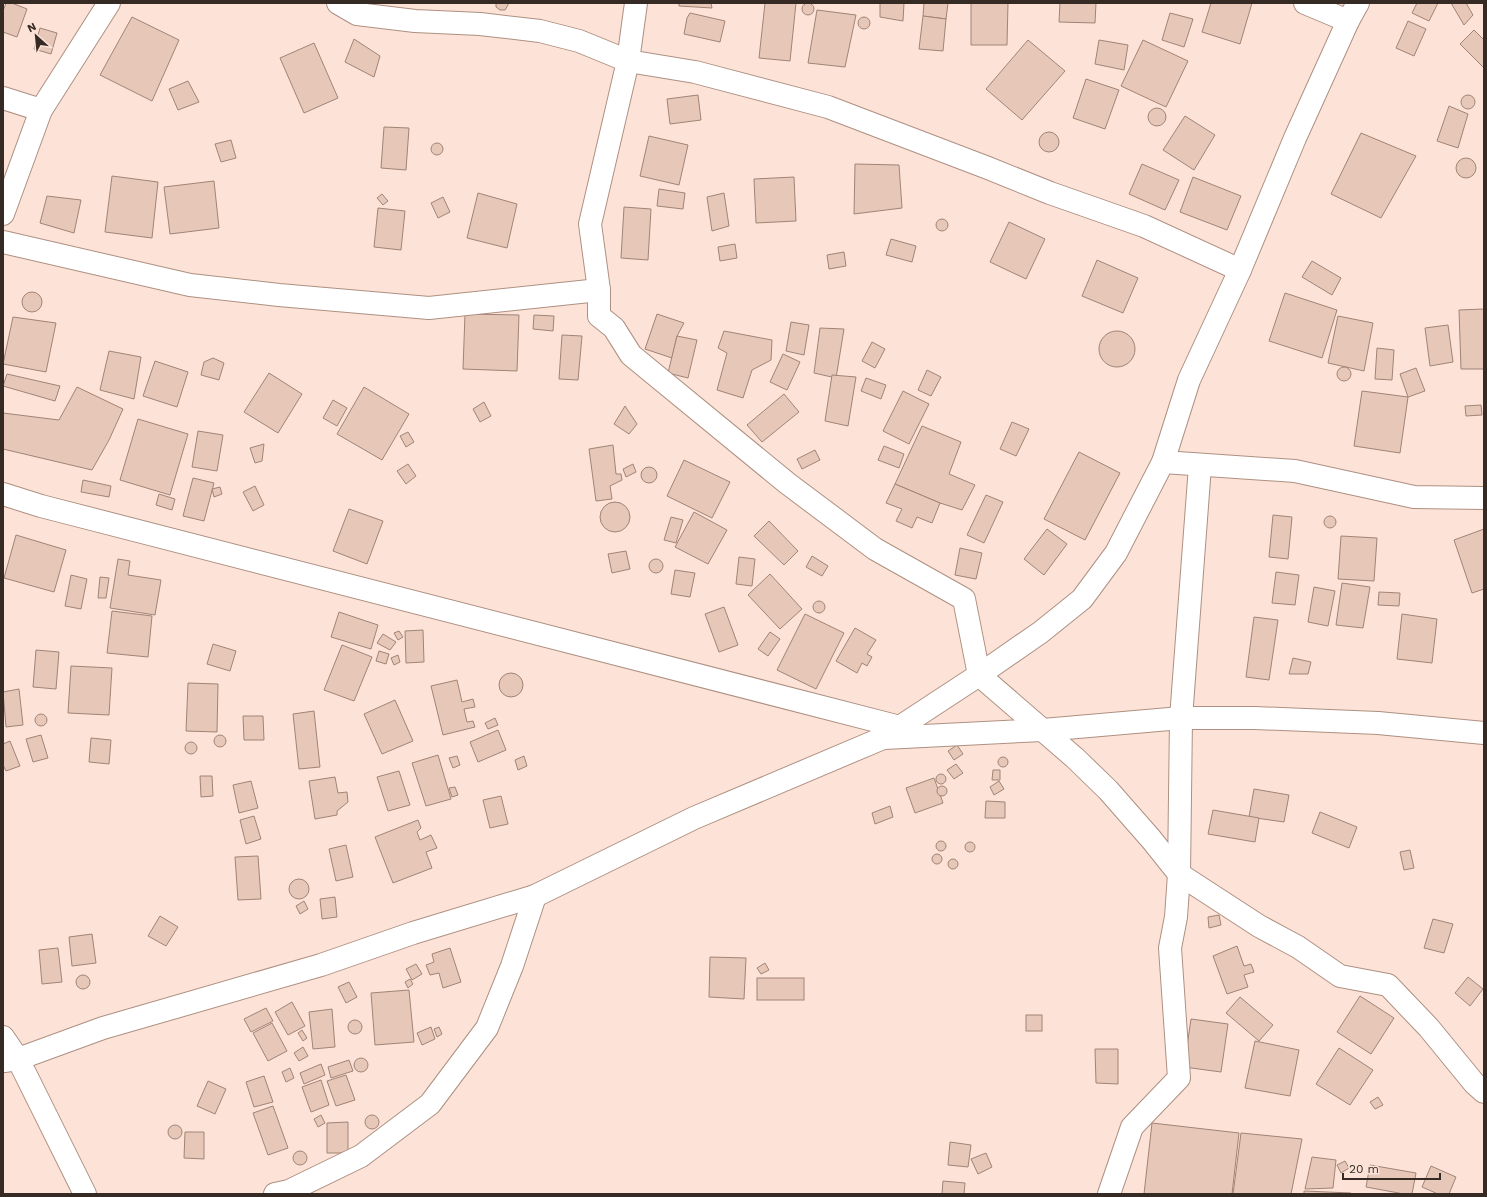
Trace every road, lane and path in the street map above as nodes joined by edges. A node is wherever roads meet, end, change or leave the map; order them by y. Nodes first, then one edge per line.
1 (109, 3) edge
2 (338, 3) edge
3 (636, 3) edge
4 (1305, 3) edge
5 (1353, 12) edge
6 (628, 62) junction
7 (3, 98) edge
8 (41, 110) junction
9 (3, 214) edge
10 (3, 242) edge
11 (1240, 270) junction
12 (599, 290) junction
13 (1163, 462) junction
14 (1200, 466) junction
15 (3, 494) edge
16 (1484, 498) edge
17 (979, 675) junction
18 (1181, 718) junction
19 (1043, 730) junction
20 (891, 732) junction
21 (1484, 733) edge
22 (1179, 874) junction
23 (535, 896) junction
24 (3, 1037) edge
25 (11, 1060) edge
26 (1484, 1092) edge
27 (85, 1194) edge
28 (275, 1194) edge
29 (1109, 1194) edge

1 - 8 street
2 - 6 street
3 - 6 street
4 - 5 street
5 - 11 street
6 - 11 street
6 - 12 street
7 - 8 street
8 - 9 street
10 - 12 street
11 - 13 street
12 - 17 street
13 - 14 street
13 - 17 street
14 - 16 street
14 - 18 street
15 - 20 street
17 - 19 street
17 - 20 street
18 - 19 street
18 - 21 street
18 - 22 street
19 - 20 street
19 - 22 street
20 - 23 street
22 - 26 street
22 - 29 street
23 - 25 street
23 - 28 street
24 - 25 street
25 - 27 street

